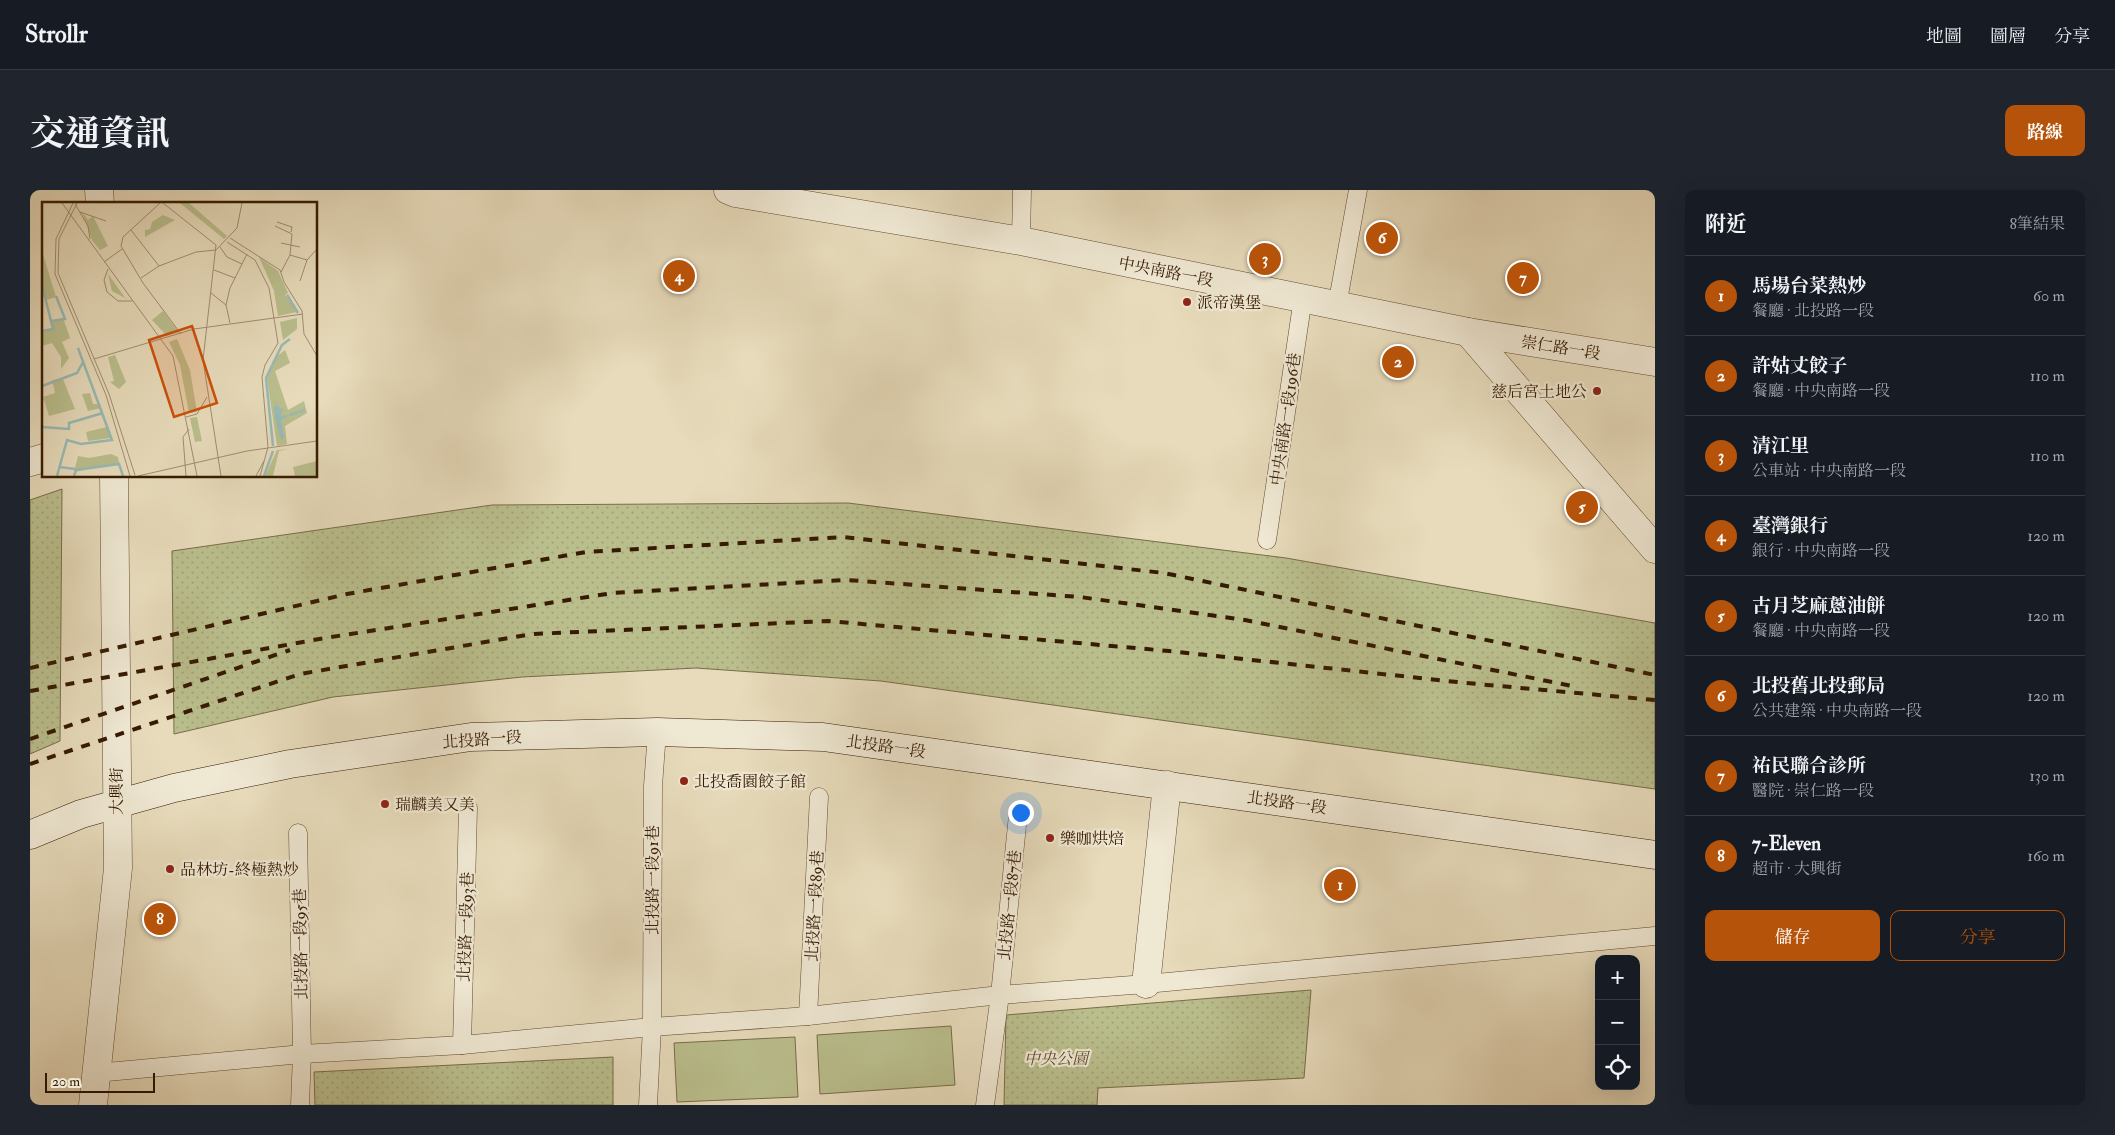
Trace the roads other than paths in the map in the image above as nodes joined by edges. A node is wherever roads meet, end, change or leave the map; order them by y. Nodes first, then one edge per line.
1 (728, 190) edge
2 (1022, 190) edge
3 (1358, 190) edge
4 (1021, 242) junction
5 (1303, 298) junction
6 (1337, 306) junction
7 (1468, 332) junction
8 (1655, 362) edge
9 (114, 478) edge
10 (1267, 540) dead end
11 (1655, 549) edge
12 (657, 732) junction
13 (1167, 785) junction
14 (819, 796) dead end
15 (116, 804) junction
16 (468, 808) dead end
17 (1018, 815) dead end
18 (298, 833) dead end
19 (30, 835) edge
20 (1655, 855) edge
21 (1655, 936) edge
22 (1146, 984) junction
23 (1000, 995) junction
24 (808, 1016) junction
25 (652, 1027) junction
26 (462, 1045) junction
27 (302, 1054) junction
28 (96, 1073) junction
29 (93, 1105) edge
30 (300, 1105) edge
31 (648, 1105) edge
32 (985, 1105) edge

1 - 4 street, 中央南路一段
2 - 4 lane
3 - 6 lane
4 - 5 street, 中央南路一段
5 - 6 street, 中央南路一段
5 - 10 lane, 中央南路一段196巷
6 - 7 street, 中央南路一段
7 - 8 street, 崇仁路一段
7 - 11 street
9 - 15 street, 大興街
12 - 13 street, 北投路一段
12 - 15 street, 北投路一段
12 - 25 lane, 北投路一段91巷
13 - 20 street, 北投路一段
13 - 22 street
14 - 24 lane, 北投路一段89巷
15 - 19 street, 北投路一段
15 - 28 street, 大興街
16 - 26 lane, 北投路一段93巷
17 - 23 lane, 北投路一段87巷
18 - 27 lane, 北投路一段95巷
21 - 22 lane
22 - 23 lane
23 - 24 lane
23 - 32 lane, 北投路一段87巷
24 - 25 lane
25 - 26 lane
25 - 31 lane, 北投路一段91巷
26 - 27 lane
27 - 28 lane
27 - 30 lane, 北投路一段95巷
28 - 29 street, 大興街

